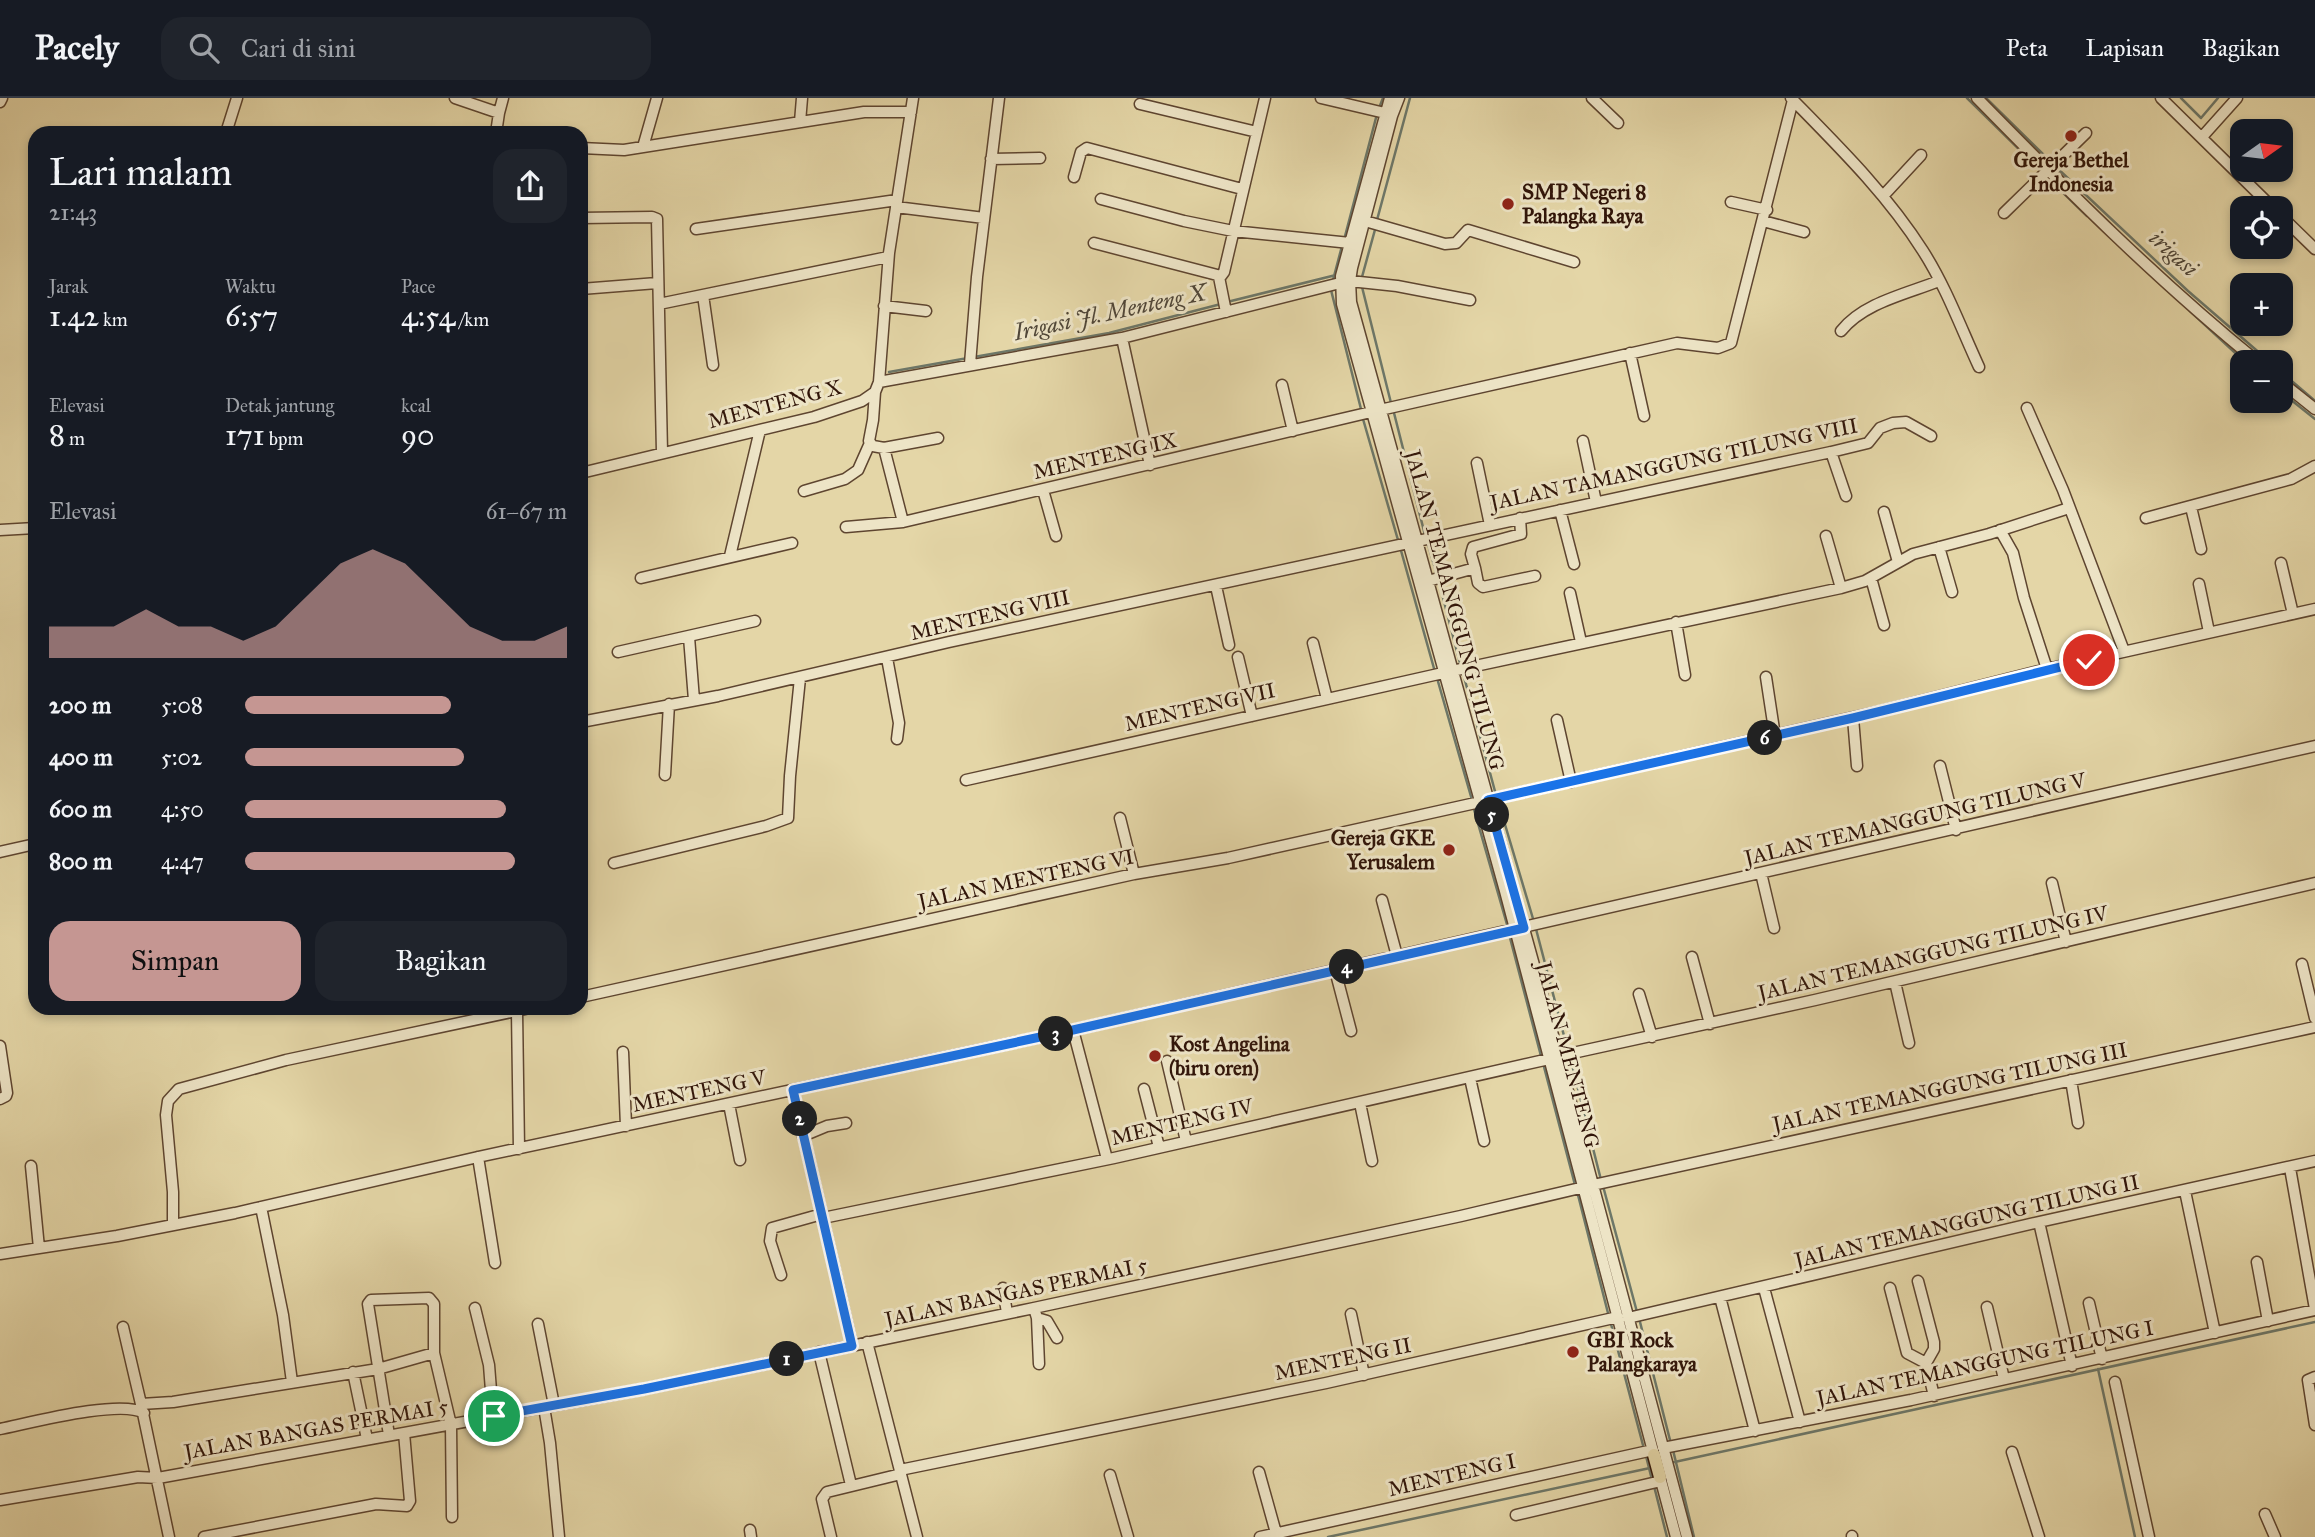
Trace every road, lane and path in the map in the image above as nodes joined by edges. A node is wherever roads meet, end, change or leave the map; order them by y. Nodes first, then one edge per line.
1 (237, 98) edge
2 (455, 98) edge
3 (503, 98) edge
4 (657, 98) edge
5 (802, 98) edge
6 (913, 98) edge
7 (999, 98) edge
8 (1265, 98) edge
9 (1321, 98) edge
10 (1391, 98) edge
11 (1399, 98) edge
12 (1592, 98) edge
13 (1977, 98) edge
14 (2161, 98) edge
15 (2237, 98) edge
16 (1792, 99) edge
17 (1140, 104) dead end
18 (499, 113) junction
19 (911, 113) junction
20 (1385, 113) junction
21 (800, 122) junction
22 (1618, 122) dead end
23 (228, 126) edge
24 (497, 126) edge
25 (1256, 132) junction
26 (2087, 133) dead end
27 (2202, 137) junction
28 (643, 146) junction
29 (588, 149) edge
30 (1921, 155) dead end
31 (1040, 158) dead end
32 (991, 159) junction
33 (2047, 170) junction
34 (1074, 177) dead end
35 (1242, 189) junction
36 (1883, 196) junction
37 (2261, 196) edge
38 (1101, 199) dead end
39 (1731, 202) dead end
40 (897, 203) junction
41 (2004, 213) dead end
42 (1765, 215) junction
43 (588, 218) edge
44 (984, 218) junction
45 (1365, 221) junction
46 (2293, 228) edge
47 (696, 229) dead end
48 (1233, 231) junction
49 (1804, 232) dead end
50 (1094, 243) dead end
51 (1350, 243) junction
52 (2315, 249) edge
53 (888, 257) junction
54 (1574, 262) dead end
55 (1219, 277) junction
56 (1940, 281) junction
57 (1345, 282) junction
58 (657, 283) junction
59 (588, 288) edge
60 (703, 295) junction
61 (1470, 300) dead end
62 (659, 304) junction
63 (884, 306) junction
64 (926, 311) dead end
65 (1226, 312) junction
66 (1841, 331) dead end
67 (1122, 338) junction
68 (2244, 350) edge
69 (1630, 353) junction
70 (970, 364) junction
71 (713, 365) dead end
72 (1979, 367) dead end
73 (1282, 385) dead end
74 (877, 387) junction
75 (2293, 391) edge
76 (2027, 408) dead end
77 (2315, 409) edge
78 (1376, 411) junction
79 (1644, 416) dead end
80 (760, 430) junction
81 (1293, 431) junction
82 (1931, 436) dead end
83 (938, 438) dead end
84 (1583, 441) dead end
85 (870, 443) junction
86 (884, 448) junction
87 (662, 452) junction
88 (1831, 452) junction
89 (1477, 463) dead end
90 (1150, 465) junction
91 (2315, 466) edge
92 (588, 471) edge
93 (1043, 490) junction
94 (804, 491) dead end
95 (1846, 496) dead end
96 (1597, 502) junction
97 (2191, 507) junction
98 (2069, 508) junction
99 (1560, 510) junction
100 (1884, 512) dead end
101 (1520, 518) junction
102 (2146, 518) dead end
103 (903, 522) junction
104 (1490, 524) junction
105 (846, 527) dead end
106 (28, 528) edge
107 (0, 530) edge
108 (2000, 530) junction
109 (1056, 536) dead end
110 (1826, 536) dead end
111 (1412, 542) junction
112 (792, 543) dead end
113 (1939, 547) junction
114 (2202, 550) dead end
115 (730, 556) junction
116 (1898, 562) junction
117 (2281, 563) dead end
118 (1574, 564) dead end
119 (1475, 568) junction
120 (1535, 576) dead end
121 (641, 578) dead end
122 (1871, 578) junction
123 (1428, 580) junction
124 (2199, 584) dead end
125 (1216, 586) junction
126 (1841, 588) junction
127 (1952, 592) dead end
128 (1570, 593) dead end
129 (2315, 609) edge
130 (2293, 614) junction
131 (755, 621) dead end
132 (1676, 622) junction
133 (1884, 625) dead end
134 (2209, 632) junction
135 (689, 637) junction
136 (1581, 642) junction
137 (1313, 643) dead end
138 (1229, 645) dead end
139 (618, 652) dead end
140 (2124, 652) junction
141 (1238, 657) dead end
142 (887, 658) junction
143 (2046, 669) junction
144 (1447, 672) junction
145 (1685, 675) dead end
146 (1766, 677) dead end
147 (800, 678) junction
148 (1328, 699) junction
149 (694, 700) junction
150 (669, 704) junction
151 (1252, 716) junction
152 (1853, 718) junction
153 (1557, 720) dead end
154 (588, 721) edge
155 (1775, 736) junction
156 (897, 739) dead end
157 (2315, 746) edge
158 (1857, 766) dead end
159 (1940, 766) dead end
160 (665, 775) dead end
161 (966, 779) dead end
162 (1571, 782) junction
163 (1484, 801) junction
164 (1120, 818) dead end
165 (1956, 830) junction
166 (28, 846) edge
167 (0, 852) edge
168 (614, 863) dead end
169 (1761, 873) junction
170 (1134, 874) junction
171 (2052, 883) dead end
172 (2315, 883) edge
173 (1382, 900) dead end
174 (1774, 928) dead end
175 (1520, 929) junction
176 (2066, 942) junction
177 (1397, 956) junction
178 (1692, 957) dead end
179 (2302, 964) dead end
180 (1335, 970) junction
181 (1895, 982) junction
182 (588, 995) edge
183 (1639, 995) dead end
184 (498, 1015) edge
185 (517, 1015) edge
186 (2315, 1018) edge
187 (1710, 1024) junction
188 (2315, 1027) edge
189 (1073, 1030) junction
190 (1350, 1031) dead end
191 (1651, 1037) junction
192 (1909, 1043) dead end
193 (0, 1046) edge
194 (623, 1052) dead end
195 (1554, 1058) junction
196 (1167, 1061) dead end
197 (1470, 1078) junction
198 (2071, 1080) junction
199 (1144, 1089) dead end
200 (793, 1090) junction
201 (0, 1099) edge
202 (1360, 1103) junction
203 (729, 1104) junction
204 (846, 1123) dead end
205 (2078, 1123) dead end
206 (626, 1126) junction
207 (803, 1136) junction
208 (1186, 1141) junction
209 (1484, 1141) dead end
210 (1159, 1147) junction
211 (519, 1149) junction
212 (478, 1157) junction
213 (1107, 1159) junction
214 (740, 1160) dead end
215 (1372, 1161) dead end
216 (2315, 1161) edge
217 (31, 1166) dead end
218 (2290, 1168) junction
219 (1588, 1186) junction
220 (2185, 1191) junction
221 (261, 1207) junction
222 (822, 1216) junction
223 (2039, 1222) junction
224 (173, 1225) junction
225 (39, 1248) junction
226 (0, 1254) edge
227 (2257, 1262) dead end
228 (495, 1263) dead end
229 (781, 1275) dead end
230 (1918, 1281) dead end
231 (1003, 1288) dead end
232 (1764, 1288) junction
233 (1890, 1288) dead end
234 (1720, 1297) junction
235 (2090, 1303) dead end
236 (1987, 1307) dead end
237 (475, 1308) dead end
238 (2315, 1310) edge
239 (1007, 1313) junction
240 (1035, 1313) junction
241 (1352, 1314) dead end
242 (1623, 1318) junction
243 (2268, 1321) junction
244 (538, 1324) dead end
245 (123, 1327) dead end
246 (2215, 1333) junction
247 (1057, 1338) dead end
248 (867, 1342) junction
249 (852, 1346) junction
250 (819, 1352) junction
251 (434, 1353) junction
252 (2102, 1359) junction
253 (1926, 1363) junction
254 (1039, 1364) dead end
255 (2072, 1366) junction
256 (378, 1369) junction
257 (353, 1372) junction
258 (1364, 1375) junction
259 (2315, 1377) edge
260 (2004, 1379) junction
261 (292, 1382) junction
262 (2115, 1382) dead end
263 (1934, 1395) junction
264 (549, 1406) junction
265 (143, 1409) junction
266 (494, 1416) junction
267 (1800, 1422) junction
268 (451, 1424) junction
269 (2315, 1425) edge
270 (0, 1429) edge
271 (1755, 1431) junction
272 (404, 1433) junction
273 (389, 1435) junction
274 (367, 1439) junction
275 (1658, 1452) junction
276 (2012, 1452) dead end
277 (900, 1472) junction
278 (1259, 1472) dead end
279 (1111, 1475) dead end
280 (1663, 1477) junction
281 (158, 1478) junction
282 (851, 1485) junction
283 (0, 1500) edge
284 (2265, 1514) dead end
285 (1516, 1516) dead end
286 (453, 1517) dead end
287 (1276, 1534) junction
288 (169, 1537) edge
289 (204, 1537) edge
290 (559, 1537) edge
291 (831, 1537) edge
292 (918, 1537) edge
293 (1128, 1537) edge
294 (1260, 1537) edge
295 (1676, 1537) edge
296 (1687, 1537) edge
297 (2039, 1537) edge
298 (2149, 1537) edge
299 (2275, 1537) edge

1 - 23 street
2 - 18 street
3 - 18 street
4 - 28 street
5 - 21 street
6 - 19 street
7 - 32 street
8 - 25 street
9 - 20 street
10 - 20 street
11 - 45 street, JALAN TEMANGGUNG TILUNG
12 - 22 street
13 - 33 street
14 - 27 street
15 - 27 street
16 - 36 street
16 - 42 street
17 - 25 street
18 - 24 street
19 - 21 street
19 - 40 street
20 - 51 street
21 - 28 street
25 - 35 street
26 - 33 street
27 - 37 street
28 - 29 street
30 - 36 street
31 - 32 street
32 - 44 street
33 - 41 street
33 - 68 street
34 - 35 street
35 - 48 street
36 - 56 street
38 - 48 street
39 - 42 street
40 - 44 street
40 - 47 street
40 - 53 street
42 - 49 street
42 - 69 street, MENTENG IX
43 - 58 street
44 - 70 street
45 - 54 street
45 - 57 street, JALAN TEMANGGUNG TILUNG
46 - 52 street
48 - 51 street
48 - 55 street
50 - 55 street
51 - 57 street
53 - 60 street
53 - 63 street
55 - 65 street
56 - 66 street
56 - 72 street
57 - 61 street, MENTENG X
57 - 65 street, MENTENG X
57 - 78 street, JALAN TEMANGGUNG TILUNG
58 - 59 street
58 - 62 street
60 - 62 street
60 - 71 street
62 - 87 street
63 - 64 street
63 - 74 street
65 - 67 street, MENTENG X
67 - 70 street, MENTENG X
67 - 90 street
69 - 78 street, MENTENG IX
69 - 79 street
70 - 74 street, MENTENG X
73 - 81 street
74 - 80 street, MENTENG X
74 - 85 street
75 - 77 street
76 - 98 street
78 - 81 street, MENTENG IX
78 - 111 street, JALAN TEMANGGUNG TILUNG
80 - 87 street, MENTENG X
80 - 115 street
81 - 90 street, MENTENG IX
82 - 88 street, JALAN TAMANGGUNG TILUNG VIII
83 - 86 street
84 - 96 street
85 - 86 street
85 - 94 street
86 - 103 street
87 - 92 street, MENTENG X
88 - 95 street
88 - 96 street, JALAN TAMANGGUNG TILUNG VIII
89 - 104 street
90 - 93 street, MENTENG IX
91 - 97 street
93 - 103 street, MENTENG IX
93 - 109 street
96 - 99 street, JALAN TAMANGGUNG TILUNG VIII
97 - 102 street
97 - 114 street
98 - 108 street, MENTENG VII
98 - 140 street
99 - 101 street, JALAN TAMANGGUNG TILUNG VIII
99 - 118 street
100 - 116 street
101 - 104 street, JALAN TAMANGGUNG TILUNG VIII
101 - 119 street
103 - 105 street, MENTENG IX
104 - 111 street, JALAN TAMANGGUNG TILUNG VIII
106 - 107 street
108 - 113 street, MENTENG VII
108 - 143 street
110 - 126 street
111 - 123 street, JALAN TEMANGGUNG TILUNG
111 - 125 street, MENTENG VIII
111 - 144 street
112 - 115 street
113 - 116 street, MENTENG VII
113 - 127 street
115 - 121 street
116 - 122 street, MENTENG VII
117 - 130 street
119 - 120 street
119 - 123 street
122 - 126 street, MENTENG VII
122 - 133 street
123 - 144 street, JALAN TEMANGGUNG TILUNG
124 - 134 street
125 - 138 street
125 - 142 street, MENTENG VIII
126 - 132 street, MENTENG VII
128 - 136 street
129 - 130 street, JALAN MENTENG VI
130 - 134 street, JALAN MENTENG VI
131 - 135 street
132 - 136 street, MENTENG VII
132 - 145 street
134 - 140 street, JALAN MENTENG VI
135 - 139 street
135 - 149 street
136 - 144 street, MENTENG VII
137 - 148 street
140 - 143 street, JALAN MENTENG VI
141 - 151 street
142 - 147 street, MENTENG VIII
142 - 156 street
143 - 152 street, JALAN MENTENG VI
144 - 148 street, MENTENG VII
144 - 163 street, JALAN TEMANGGUNG TILUNG
146 - 155 street
147 - 149 street, MENTENG VIII
147 - 168 street
148 - 151 street, MENTENG VII
149 - 150 street, MENTENG VIII
150 - 154 street, MENTENG VIII
150 - 160 street
151 - 161 street, MENTENG VII
152 - 155 street, JALAN MENTENG VI
152 - 158 street
153 - 162 street
155 - 162 street, JALAN MENTENG VI
157 - 165 street, JALAN TEMANGGUNG TILUNG V
159 - 165 street
162 - 163 street, JALAN MENTENG VI
163 - 170 street, JALAN MENTENG VI
163 - 175 street, JALAN TEMANGGUNG TILUNG
164 - 170 street
165 - 169 street, JALAN TEMANGGUNG TILUNG V
166 - 167 street
169 - 174 street
169 - 175 street, JALAN TEMANGGUNG TILUNG V
170 - 182 street, JALAN MENTENG VI
171 - 176 street
172 - 176 street, JALAN TEMANGGUNG TILUNG IV
173 - 177 street
175 - 177 street, MENTENG V
175 - 195 street, JALAN TEMANGGUNG TILUNG
176 - 181 street, JALAN TEMANGGUNG TILUNG IV
177 - 180 street, MENTENG V
178 - 187 street
179 - 186 street
180 - 189 street, MENTENG V
180 - 190 street
181 - 187 street, JALAN TEMANGGUNG TILUNG IV
181 - 192 street
183 - 191 street
184 - 224 street
185 - 211 street
187 - 191 street, JALAN TEMANGGUNG TILUNG IV
188 - 198 street, JALAN TEMANGGUNG TILUNG III
189 - 200 street, MENTENG V
189 - 213 street
191 - 195 street, JALAN TEMANGGUNG TILUNG IV
193 - 201 street
194 - 206 street
195 - 197 street, MENTENG IV
195 - 219 street, JALAN TEMANGGUNG TILUNG
196 - 208 street
197 - 202 street, MENTENG IV
197 - 209 street
198 - 205 street
198 - 219 street, JALAN TEMANGGUNG TILUNG III
199 - 210 street
200 - 203 street, MENTENG V
200 - 207 street
202 - 208 street, MENTENG IV
202 - 215 street
203 - 206 street, MENTENG V
203 - 214 street
204 - 207 street
206 - 211 street, MENTENG V
207 - 222 street
208 - 210 street, MENTENG IV
210 - 213 street, MENTENG IV
211 - 212 street, MENTENG V
212 - 221 street, MENTENG V
212 - 228 street
213 - 222 street, MENTENG IV
216 - 218 street, JALAN TEMANGGUNG TILUNG II
217 - 225 street
218 - 220 street, JALAN TEMANGGUNG TILUNG II
218 - 238 street
219 - 240 street, JALAN BANGAS PERMAI 5
219 - 242 street, JALAN TEMANGGUNG TILUNG
220 - 223 street, JALAN TEMANGGUNG TILUNG II
220 - 246 street
221 - 224 street, MENTENG V
221 - 261 street
222 - 229 street, MENTENG IV
222 - 249 street
223 - 232 street, JALAN TEMANGGUNG TILUNG II
223 - 255 street
224 - 225 street, MENTENG V
225 - 226 street, MENTENG V
227 - 243 street
230 - 253 street
231 - 239 street
232 - 234 street, JALAN TEMANGGUNG TILUNG II
232 - 267 street
233 - 253 street
234 - 242 street, JALAN TEMANGGUNG TILUNG II
234 - 271 street
235 - 252 street
236 - 260 street
237 - 266 street
238 - 243 street, JALAN TEMANGGUNG TILUNG I
239 - 240 street, JALAN BANGAS PERMAI 5
239 - 248 street, JALAN BANGAS PERMAI 5
240 - 247 street
240 - 254 street
241 - 258 street
242 - 258 street, MENTENG II
242 - 275 street, JALAN TEMANGGUNG TILUNG
243 - 246 street, JALAN TEMANGGUNG TILUNG I
244 - 264 street
245 - 265 street
246 - 252 street, JALAN TEMANGGUNG TILUNG I
248 - 249 street, JALAN BANGAS PERMAI 5
248 - 277 street
249 - 250 street, JALAN BANGAS PERMAI 5
250 - 264 street, JALAN BANGAS PERMAI 5
250 - 282 street
251 - 256 street
251 - 256 street
251 - 268 street
252 - 255 street, JALAN TEMANGGUNG TILUNG I
253 - 263 street
255 - 260 street, JALAN TEMANGGUNG TILUNG I
256 - 257 street
256 - 273 street
257 - 261 street
257 - 274 street
258 - 277 street, MENTENG II
259 - 269 street
260 - 263 street, JALAN TEMANGGUNG TILUNG I
261 - 265 street
262 - 298 street
263 - 267 street, JALAN TEMANGGUNG TILUNG I
264 - 266 street, JALAN BANGAS PERMAI 5
264 - 290 street
265 - 270 street
265 - 281 street
266 - 268 street, JALAN BANGAS PERMAI 5
267 - 271 street, JALAN TEMANGGUNG TILUNG I
268 - 272 street, JALAN BANGAS PERMAI 5
268 - 286 street
271 - 275 street, JALAN TEMANGGUNG TILUNG I
272 - 273 street, JALAN BANGAS PERMAI 5
272 - 289 street
273 - 274 street, JALAN BANGAS PERMAI 5
274 - 281 street, JALAN BANGAS PERMAI 5
275 - 280 main road, JALAN TEMANGGUNG TILUNG
275 - 287 street, MENTENG I
276 - 297 street
277 - 282 street, MENTENG II
277 - 292 street
278 - 287 street
279 - 293 street
280 - 285 street
280 - 295 street, JALAN TEMANGGUNG TILUNG
280 - 296 street, JALAN TEMANGGUNG TILUNG
281 - 283 street, JALAN BANGAS PERMAI 5
281 - 288 street
282 - 291 street, MENTENG II
284 - 299 street
287 - 294 street, MENTENG I

